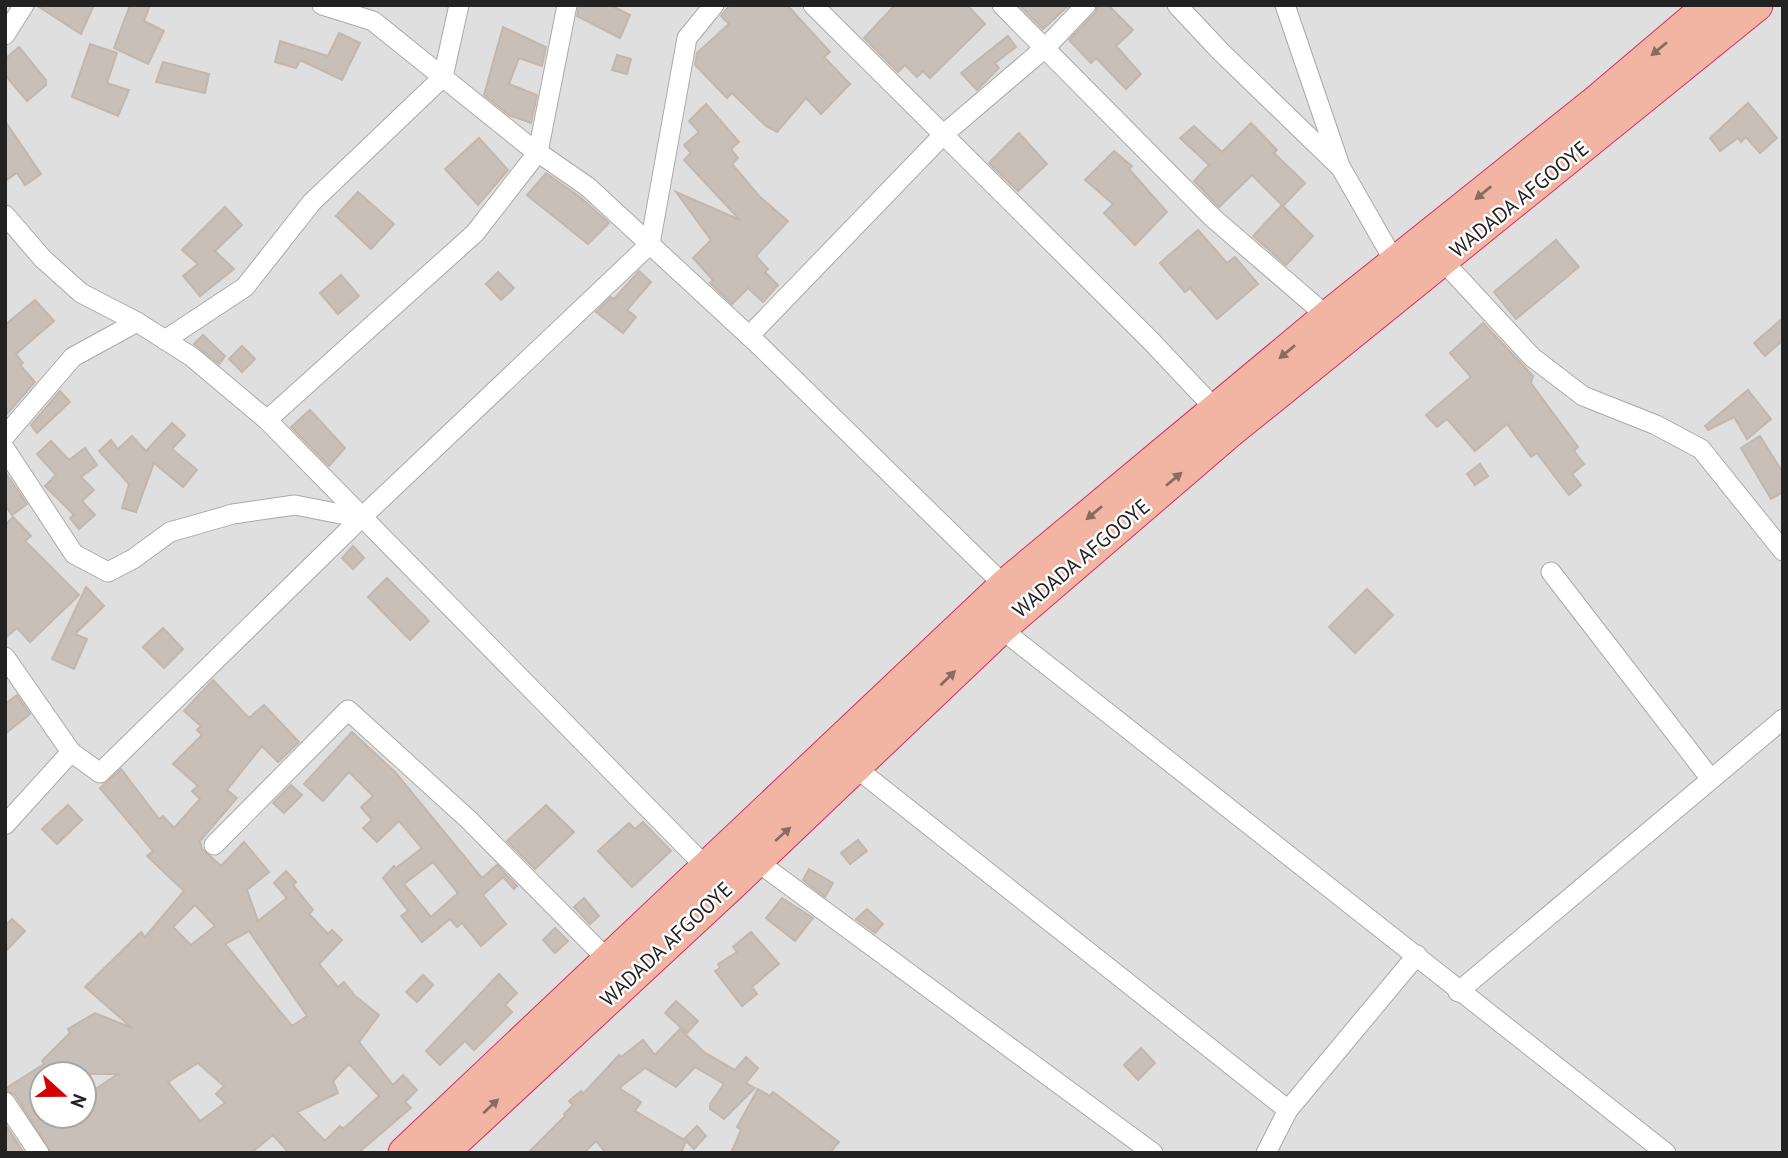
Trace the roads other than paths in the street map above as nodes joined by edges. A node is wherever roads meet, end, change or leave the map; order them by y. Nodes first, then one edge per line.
1 (24, 5) edge
2 (322, 5) edge
3 (459, 5) edge
4 (567, 5) edge
5 (714, 5) edge
6 (813, 5) edge
7 (1002, 5) edge
8 (1086, 5) edge
9 (1177, 5) edge
10 (1285, 5) edge
11 (1712, 5) edge
12 (1756, 5) edge
13 (5, 34) edge
14 (1046, 47) junction
15 (443, 77) junction
16 (944, 134) junction
17 (538, 152) junction
18 (1341, 169) junction
19 (5, 215) edge
20 (650, 244) junction
21 (1443, 261) junction
22 (1396, 264) junction
23 (1328, 317) junction
24 (137, 322) junction
25 (748, 336) junction
26 (165, 340) junction
27 (1217, 411) junction
28 (267, 420) junction
29 (5, 436) edge
30 (5, 449) edge
31 (360, 518) junction
32 (1783, 551) edge
33 (1551, 572) dead end
34 (1006, 586) junction
35 (1000, 628) junction
36 (5, 657) edge
37 (1783, 719) edge
38 (71, 752) junction
39 (855, 767) junction
40 (1710, 778) junction
41 (5, 824) edge
42 (214, 845) dead end
43 (755, 860) junction
44 (707, 868) junction
45 (1417, 955) junction
46 (609, 961) junction
47 (1458, 992) junction
48 (5, 1102) edge
49 (1288, 1110) junction
50 (39, 1153) edge
51 (405, 1153) edge
52 (441, 1153) edge
53 (1153, 1153) edge
54 (1266, 1153) edge
55 (1666, 1153) edge

1 - 13 street
2 - 15 street
3 - 15 street
4 - 17 street
5 - 20 street
6 - 16 street
7 - 14 street
8 - 14 street
9 - 18 street
10 - 18 street
11 -> 22 highway, WADADA AFGOOYE
12 - 21 highway, WADADA AFGOOYE
14 - 16 street
14 - 23 street
15 - 17 street
15 - 26 street
16 - 25 street
16 - 27 street
17 - 20 street
17 - 28 street
18 - 22 street
19 - 24 street
20 - 25 street
20 - 31 street
21 - 32 street
35 -> 21 highway, WADADA AFGOOYE
22 - 23 highway, WADADA AFGOOYE
23 -> 27 highway, WADADA AFGOOYE
24 - 26 street
24 - 29 street
25 - 34 street
26 - 28 street
27 -> 34 highway, WADADA AFGOOYE
28 - 31 street
30 - 31 street
31 - 38 street
31 - 44 street
33 - 40 street
34 - 44 highway, WADADA AFGOOYE
39 -> 35 highway, WADADA AFGOOYE
35 - 45 street
36 - 38 street
37 - 40 street
38 - 41 street
43 -> 39 highway, WADADA AFGOOYE
39 - 49 street
40 - 47 street
42 - 46 street
52 -> 43 highway, WADADA AFGOOYE
43 - 53 street
44 - 46 highway, WADADA AFGOOYE
45 - 47 street
45 - 49 street
46 - 51 highway, WADADA AFGOOYE
47 - 55 street
48 - 50 street
49 - 54 street

